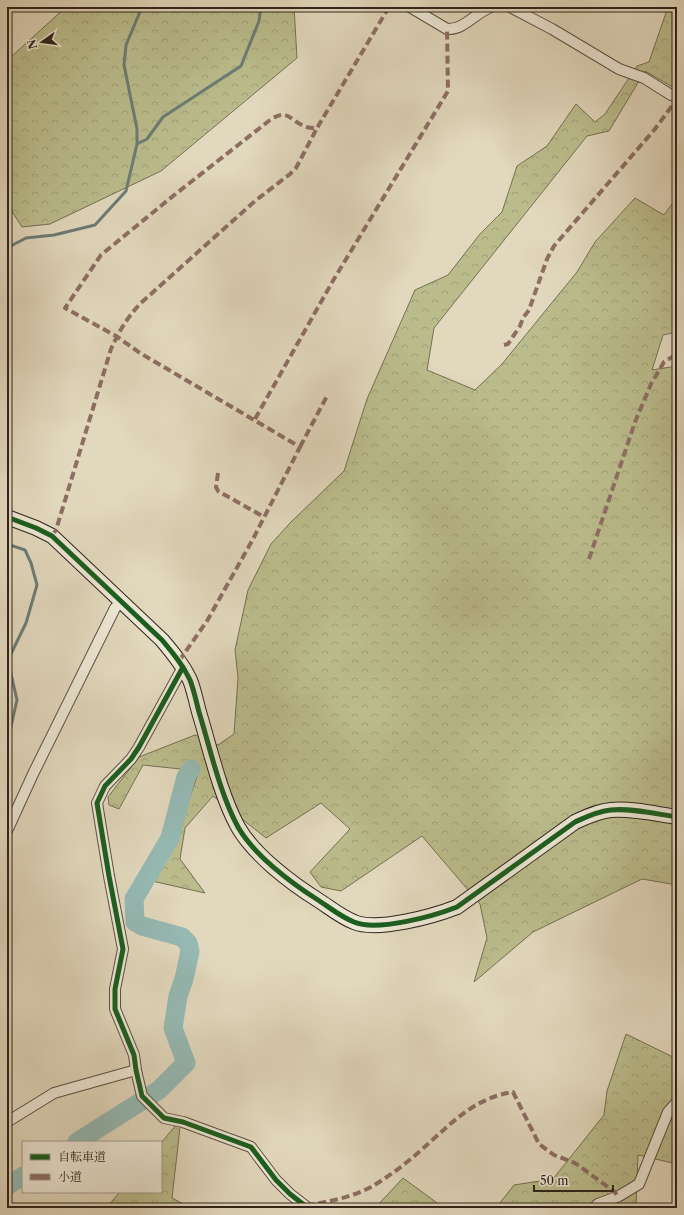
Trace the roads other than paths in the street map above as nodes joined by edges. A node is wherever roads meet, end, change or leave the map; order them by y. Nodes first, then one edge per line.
1 (410, 7) edge
2 (491, 7) edge
3 (510, 7) edge
4 (677, 96) edge
5 (7, 517) edge
6 (121, 602) junction
7 (183, 668) junction
8 (677, 817) edge
9 (7, 831) edge
10 (136, 1070) junction
11 (677, 1102) edge
12 (7, 1122) edge
13 (308, 1208) edge
14 (594, 1208) edge

1 - 2 street
3 - 4 street
5 - 6 street
6 - 7 street
6 - 9 street
7 - 8 street
7 - 10 street
10 - 12 street
10 - 13 street
11 - 14 street

